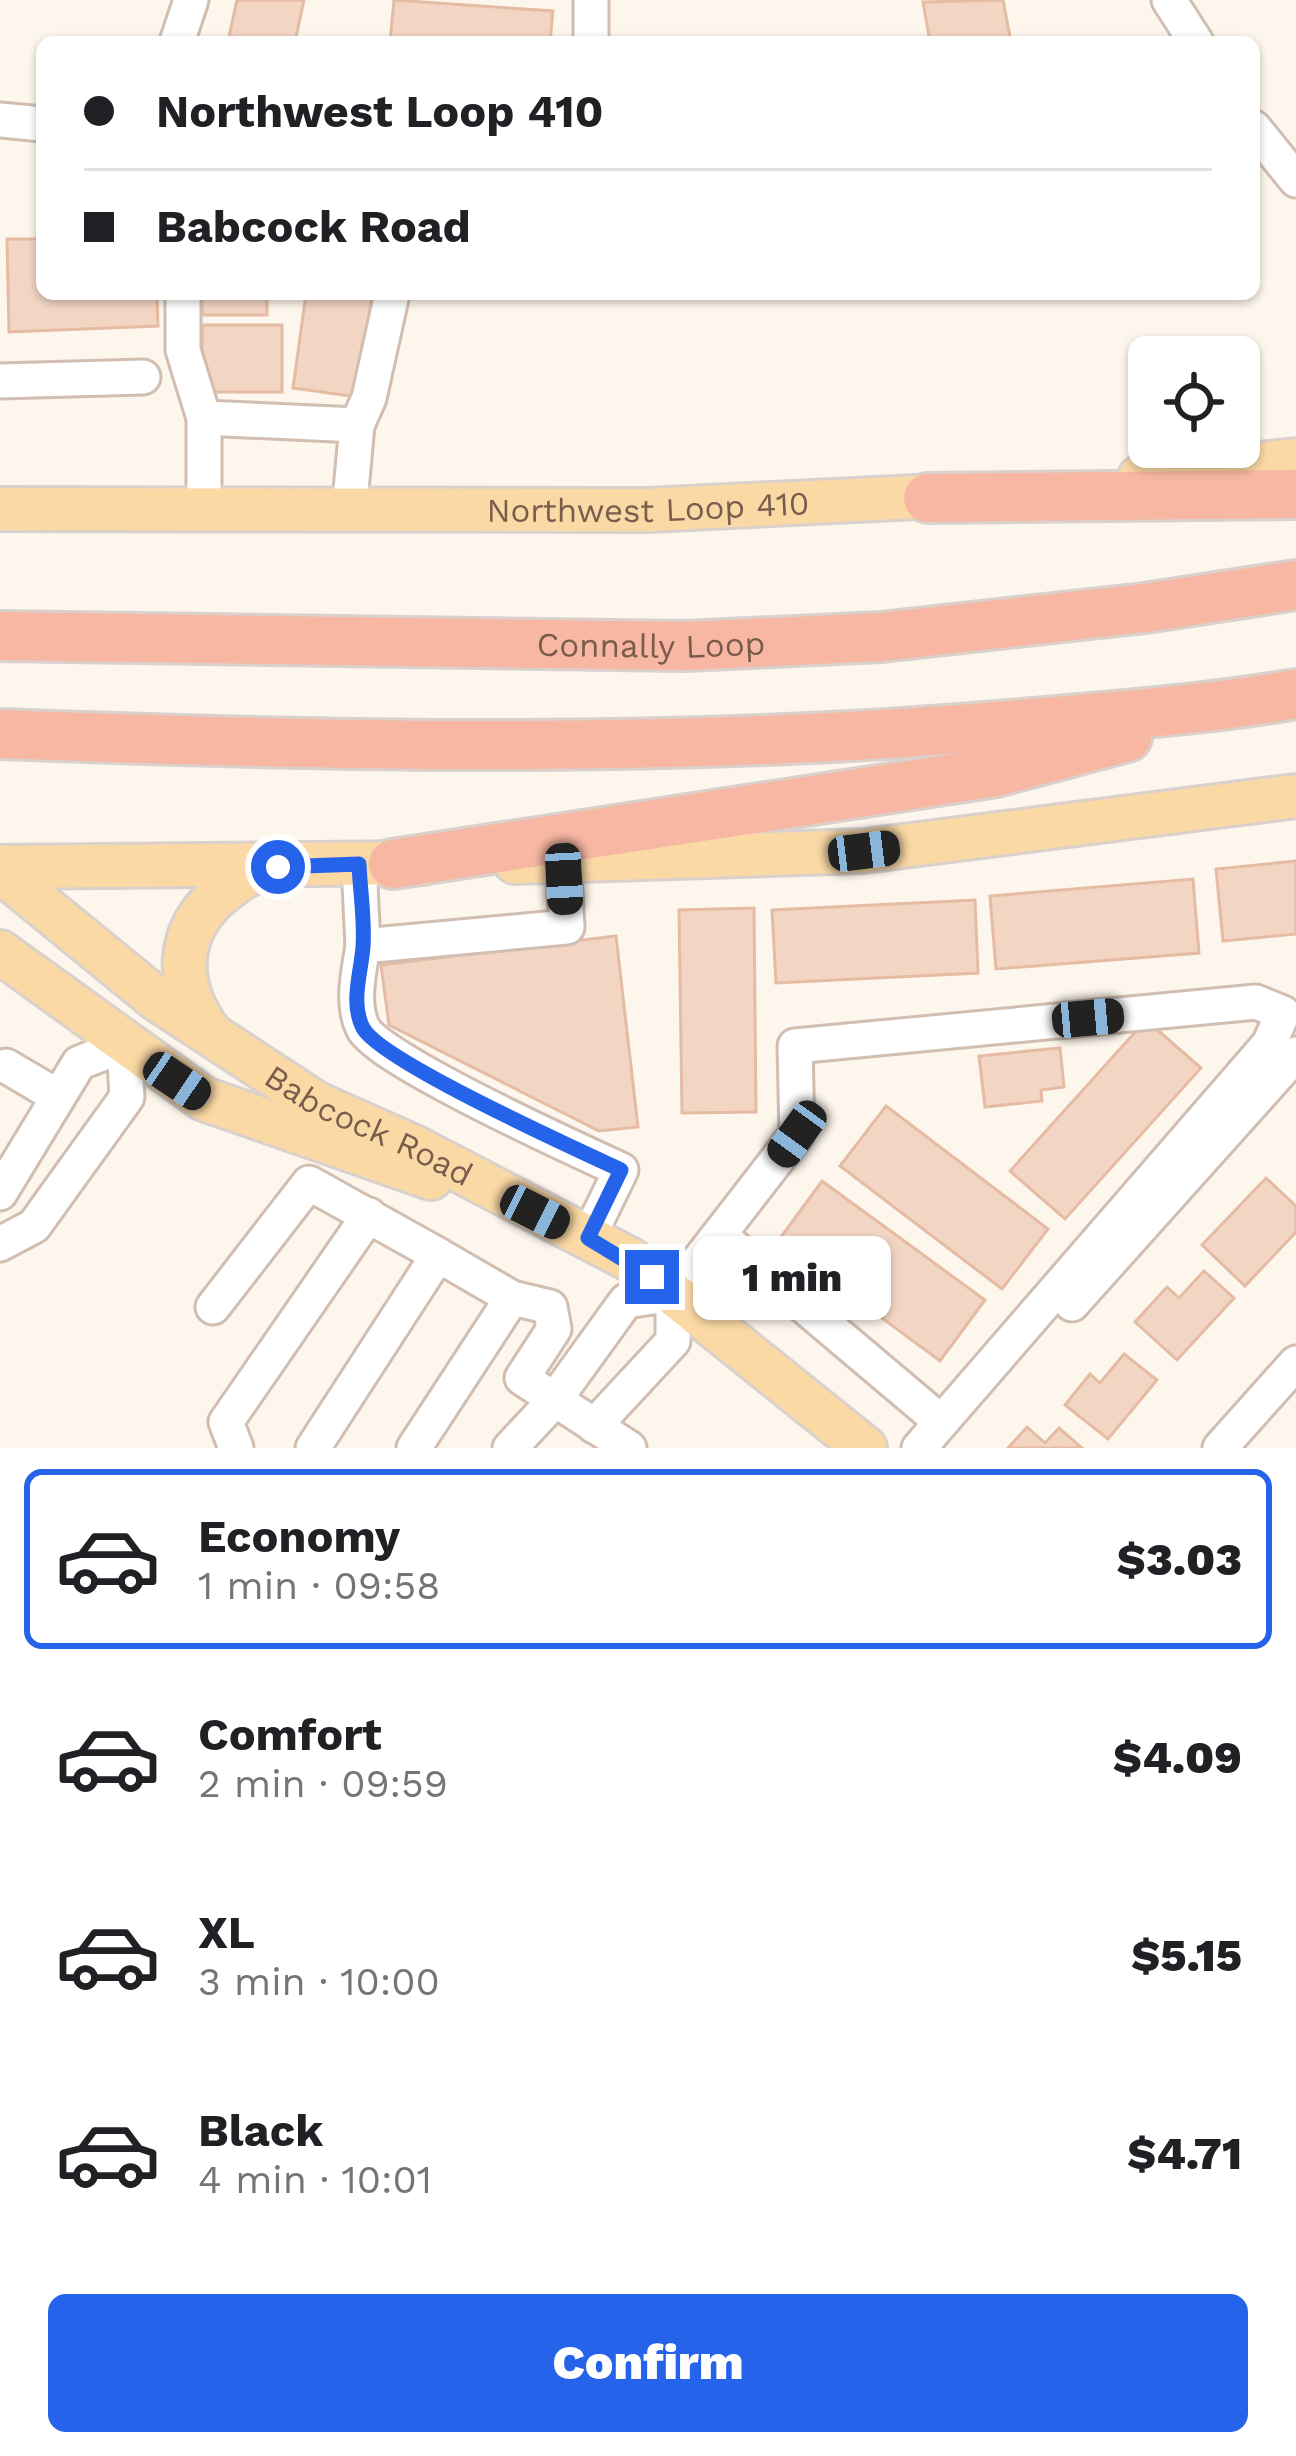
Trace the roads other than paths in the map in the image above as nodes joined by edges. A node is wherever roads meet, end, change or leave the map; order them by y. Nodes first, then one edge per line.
1 (191, 0) edge
2 (591, 0) edge
3 (1169, 0) edge
4 (179, 36) edge
5 (591, 36) edge
6 (1192, 36) edge
7 (0, 120) edge
8 (36, 123) edge
9 (1260, 135) edge
10 (1296, 180) edge
11 (184, 300) edge
12 (391, 300) edge
13 (142, 377) dead end
14 (0, 381) edge
15 (204, 418) junction
16 (357, 425) junction
17 (1296, 460) edge
18 (1296, 494) edge
19 (928, 498) junction
20 (0, 508) edge
21 (204, 512) junction
22 (349, 512) junction
23 (1296, 586) edge
24 (0, 636) edge
25 (1284, 696) edge
26 (15, 734) edge
27 (1296, 796) edge
28 (563, 861) junction
29 (302, 863) junction
30 (376, 864) junction
31 (0, 869) edge
32 (363, 946) junction
33 (0, 952) edge
34 (158, 1000) junction
35 (215, 1040) junction
36 (124, 1045) junction
37 (1296, 1054) edge
38 (2, 1068) edge
39 (57, 1096) junction
40 (0, 1192) edge
41 (513, 1202) junction
42 (369, 1215) junction
43 (722, 1237) junction
44 (588, 1238) junction
45 (0, 1244) edge
46 (438, 1255) junction
47 (673, 1294) junction
48 (512, 1298) junction
49 (213, 1307) dead end
50 (1296, 1363) edge
51 (553, 1402) junction
52 (594, 1426) junction
53 (941, 1434) edge
54 (236, 1448) edge
55 (314, 1448) edge
56 (414, 1448) edge
57 (510, 1448) edge
58 (629, 1448) edge
59 (865, 1448) edge
60 (919, 1448) edge
61 (1220, 1448) edge

1 - 4 street
2 - 5 street
3 - 6 street
7 - 8 street
9 - 10 street
11 - 15 street
12 - 16 street
13 - 14 street
15 - 16 street
15 - 21 street
16 - 22 street
17 - 19 main road, Northwest Loop 410
18 - 19 highway
19 - 22 main road, Northwest Loop 410
20 - 21 main road, Northwest Loop 410
21 - 22 main road, Northwest Loop 410
23 - 24 highway, Connally Loop
25 - 26 highway
25 - 30 highway
27 - 28 main road
28 - 30 main road
28 - 32 street
29 - 30 main road
29 - 31 main road
29 - 35 main road
30 - 32 street
31 - 34 main road, Babcock Road
32 - 44 street
33 - 36 main road, Babcock Road
34 - 35 main road, Babcock Road
34 - 36 street
35 - 41 main road, Babcock Road
36 - 39 street
36 - 41 main road, Babcock Road
36 - 45 street
37 - 53 street
38 - 39 street
39 - 40 street
41 - 44 main road, Babcock Road
42 - 46 street
42 - 49 street
42 - 54 street
43 - 47 street
43 - 53 street
43 - 53 street
44 - 47 main road, Babcock Road
46 - 48 street
46 - 55 street
47 - 51 street
47 - 52 street
47 - 59 main road, Babcock Road
48 - 51 street
48 - 56 street
50 - 61 street
51 - 52 street
51 - 57 street
52 - 58 street
53 - 60 street

